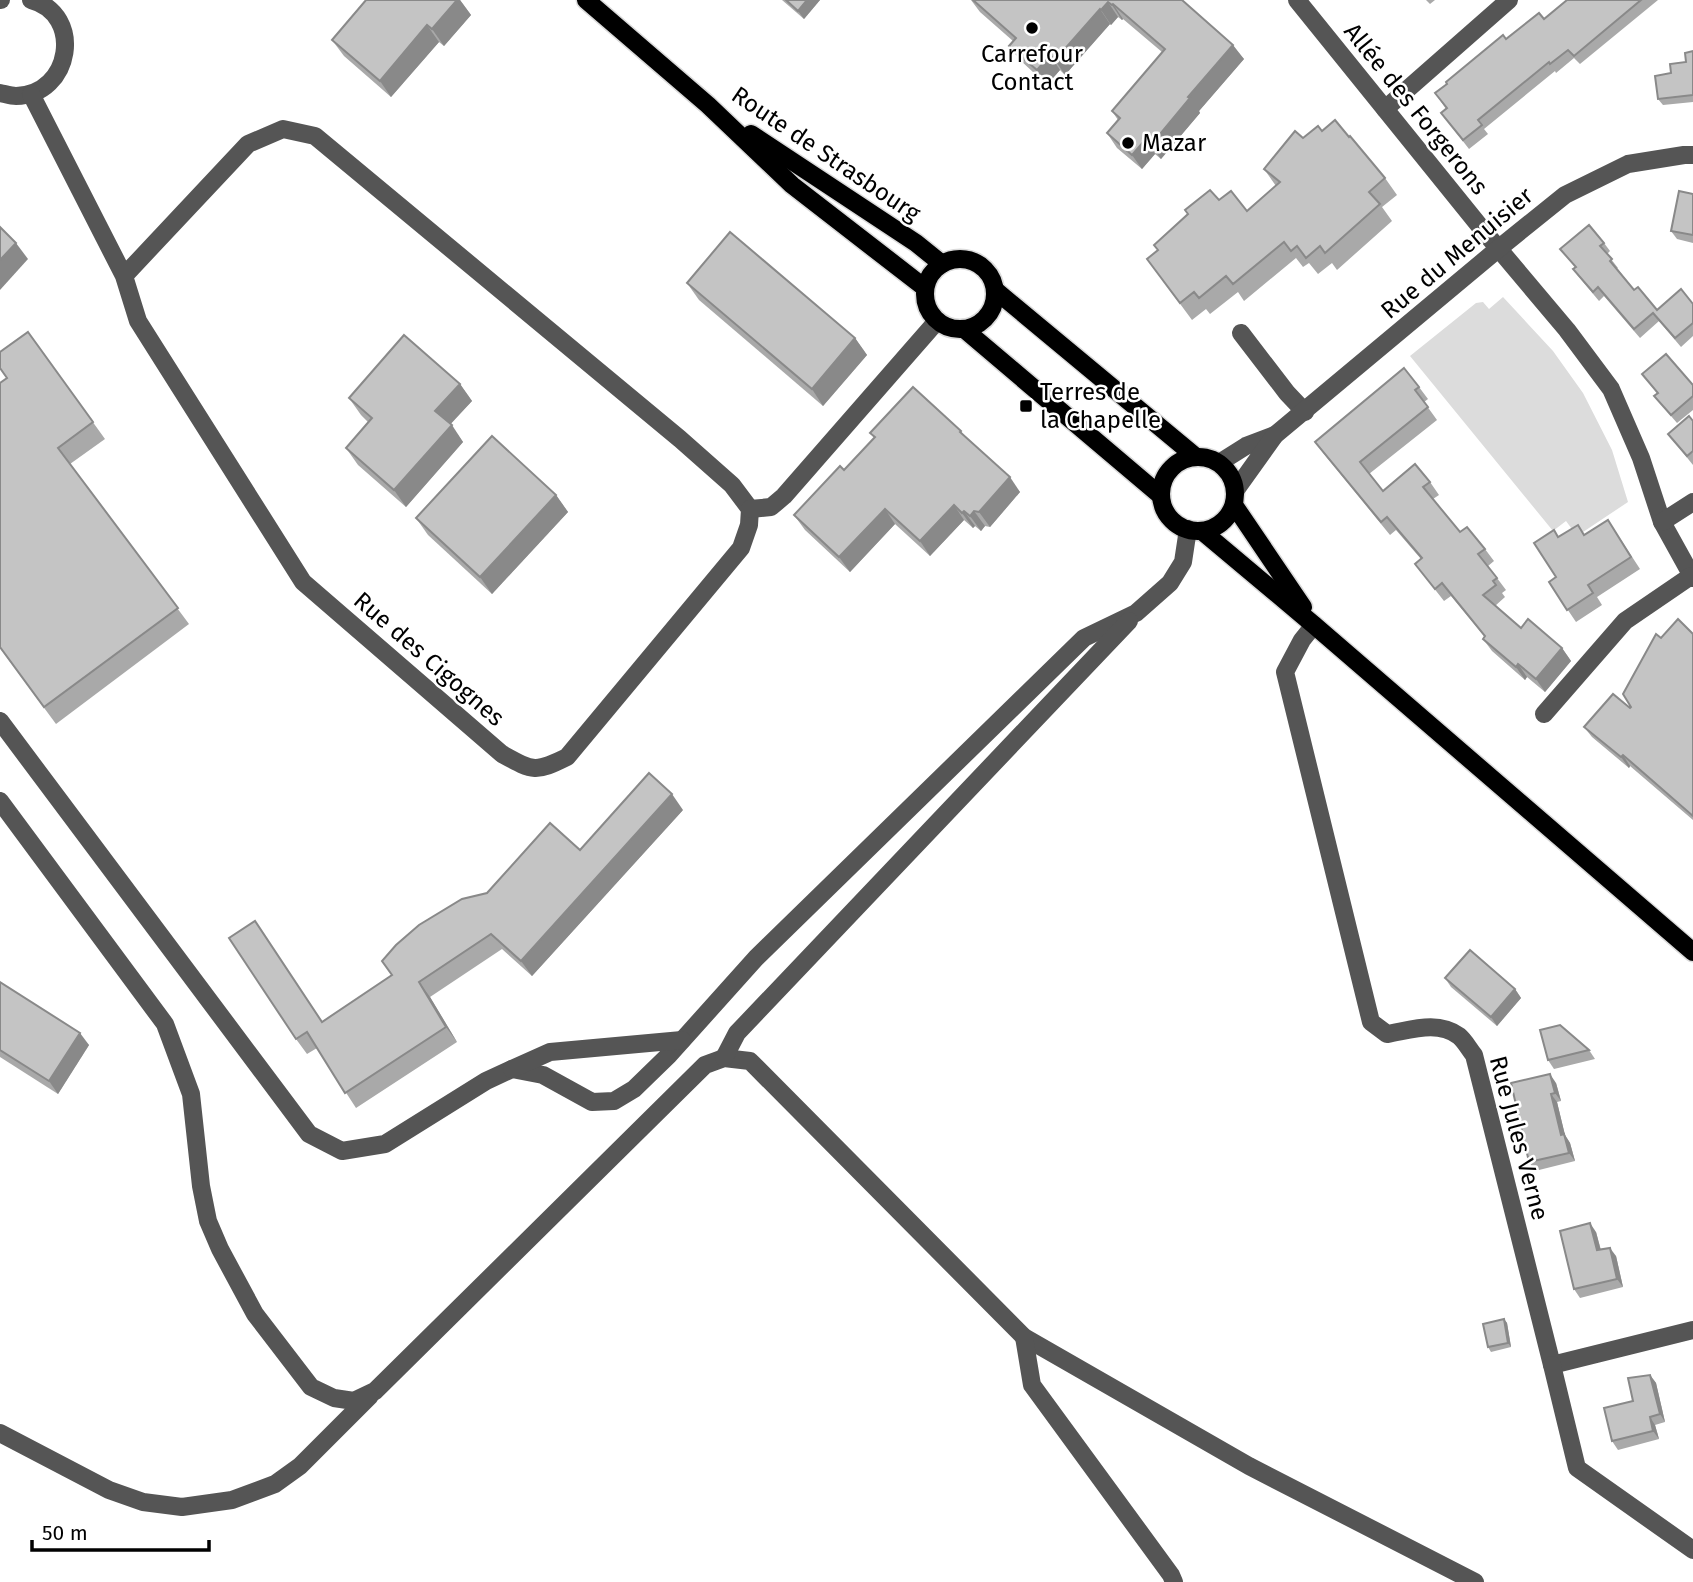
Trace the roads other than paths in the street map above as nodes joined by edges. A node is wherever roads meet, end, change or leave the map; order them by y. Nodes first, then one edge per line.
1 (31, 0) edge
2 (586, 0) edge
3 (1297, 0) edge
4 (1509, 0) edge
5 (0, 93) edge
6 (32, 94) junction
7 (708, 105) junction
8 (1385, 109) junction
9 (1693, 155) edge
10 (1498, 249) junction
11 (942, 264) junction
12 (124, 276) junction
13 (925, 288) junction
14 (995, 290) junction
15 (937, 321) junction
16 (964, 329) junction
17 (1241, 333) dead end
18 (1305, 412) junction
19 (1275, 435) junction
20 (1196, 457) junction
21 (1219, 463) junction
22 (1161, 496) junction
23 (1234, 498) junction
24 (1693, 502) edge
25 (750, 509) junction
26 (1662, 522) junction
27 (1195, 530) junction
28 (1692, 577) edge
29 (1136, 613) junction
30 (1314, 625) junction
31 (1544, 713) dead end
32 (0, 721) edge
33 (0, 801) edge
34 (1693, 952) edge
35 (682, 1040) junction
36 (724, 1058) junction
37 (512, 1069) junction
38 (1693, 1331) edge
39 (1024, 1338) junction
40 (1552, 1365) junction
41 (375, 1391) junction
42 (0, 1433) edge
43 (1693, 1550) edge
44 (1174, 1582) edge
45 (1475, 1582) edge

1 - 6 street
2 - 7 main road
3 - 8 street, Allée des Forgerons
4 - 8 street
5 - 6 street
6 - 12 street, Rue des Cigognes
7 - 11 main road, Route de Strasbourg
7 - 13 main road, Route de Strasbourg
8 - 10 street, Allée des Forgerons
9 - 10 street, Rue du Menuisier
10 - 18 street, Rue du Menuisier
10 - 26 street, Allée des Forgerons
11 - 13 main road
11 - 14 main road
12 - 25 street
12 - 25 street, Rue des Cigognes
13 - 15 main road
14 - 16 main road
14 - 20 main road
15 - 16 main road
15 - 25 street
16 - 22 main road
17 - 18 street
18 - 19 street, Rue du Menuisier
19 - 21 street, Rue du Menuisier
19 - 23 street, Rue du Menuisier
20 - 21 main road
20 - 22 main road
21 - 23 main road
22 - 27 main road
23 - 27 main road
23 - 30 main road
24 - 26 street
26 - 28 street, Allée des Forgerons
27 - 29 street
27 - 30 main road
28 - 31 street
29 - 35 street
29 - 36 street
30 - 34 main road
30 - 40 street, Rue Jules Verne
32 - 37 street
33 - 41 street
35 - 37 street
35 - 37 street
36 - 39 street
36 - 41 street
38 - 40 street
39 - 44 street
39 - 45 street
40 - 43 street, Rue Jules Verne
41 - 42 street

